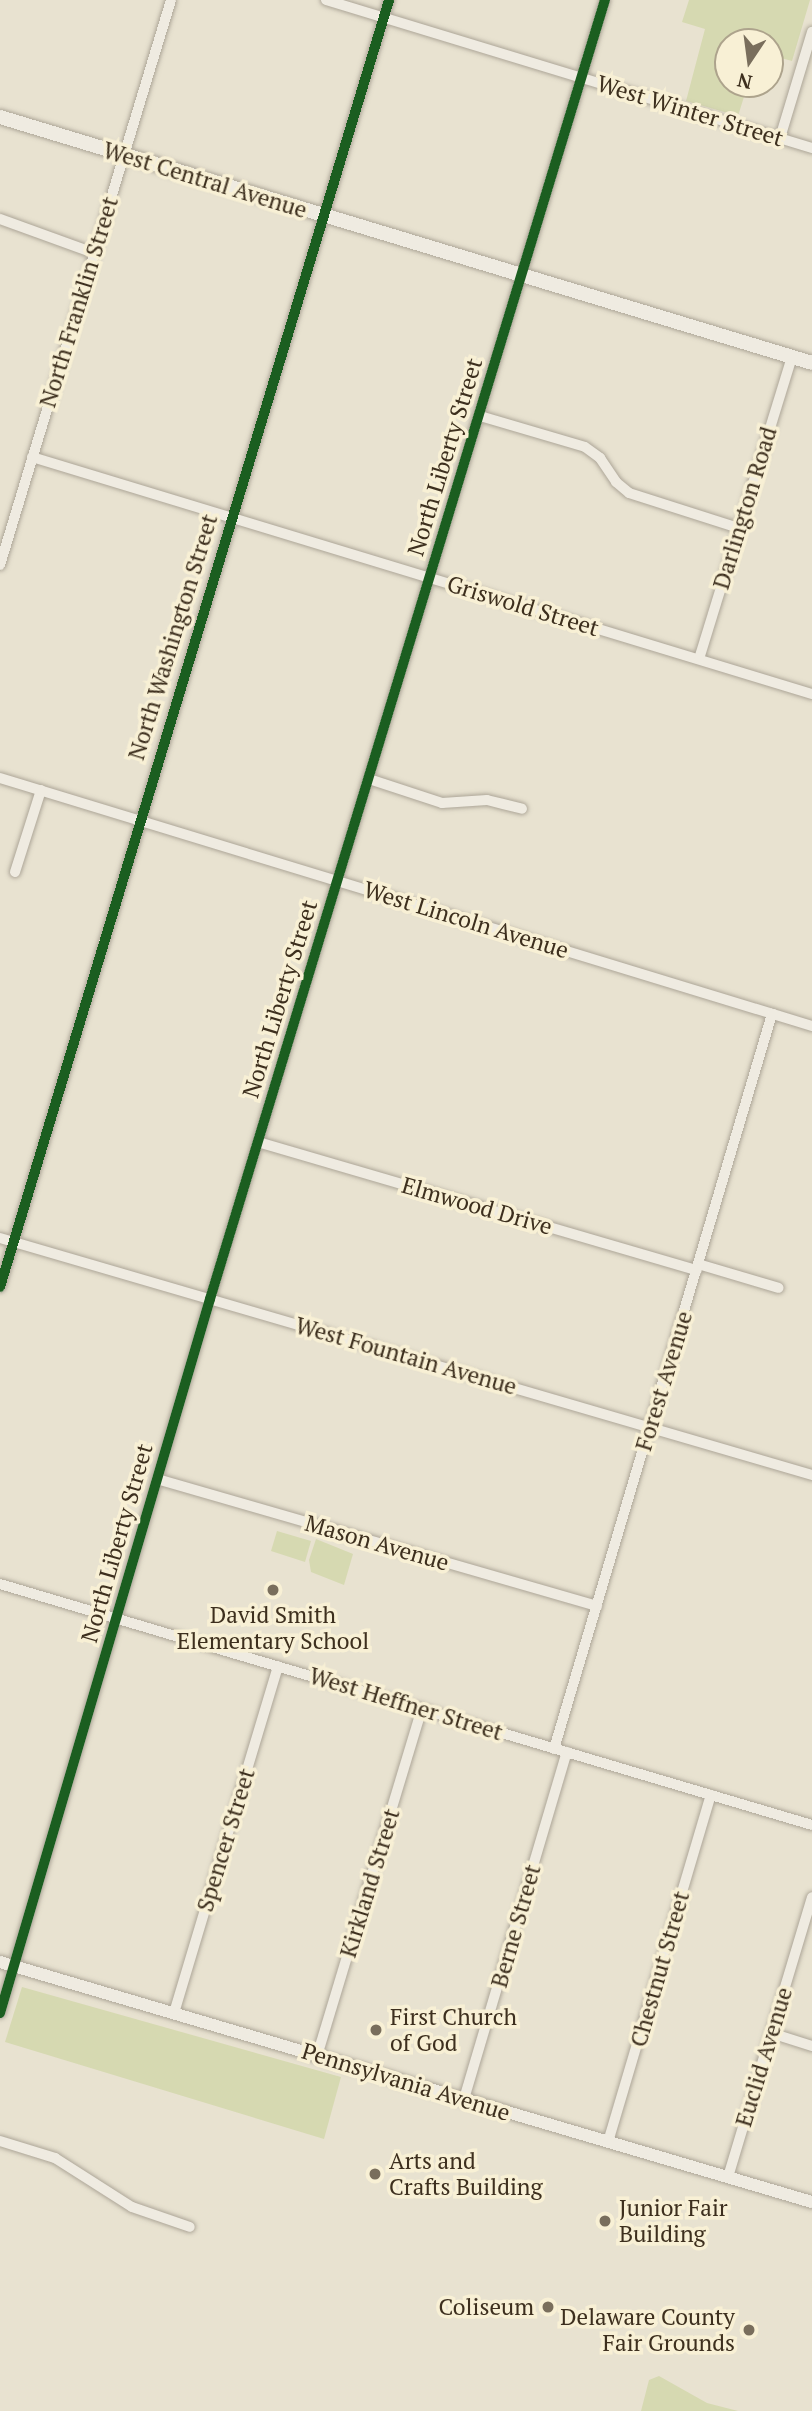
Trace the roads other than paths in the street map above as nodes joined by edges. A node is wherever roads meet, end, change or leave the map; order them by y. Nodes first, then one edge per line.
1 (170, 0) edge
2 (326, 0) edge
3 (389, 0) edge
4 (605, 0) edge
5 (384, 18) junction
6 (812, 32) edge
7 (582, 78) junction
8 (0, 117) edge
9 (779, 138) junction
10 (812, 148) edge
11 (124, 155) junction
12 (323, 215) junction
13 (0, 219) edge
14 (94, 253) junction
15 (522, 276) junction
16 (792, 357) junction
17 (812, 363) edge
18 (480, 416) junction
19 (32, 457) junction
20 (231, 517) junction
21 (739, 528) junction
22 (0, 565) edge
23 (430, 578) junction
24 (699, 659) junction
25 (812, 694) edge
26 (0, 778) edge
27 (369, 779) junction
28 (41, 790) junction
29 (522, 809) dead end
30 (139, 820) junction
31 (16, 872) dead end
32 (338, 881) junction
33 (772, 1014) junction
34 (812, 1026) edge
35 (258, 1142) junction
36 (0, 1238) edge
37 (13, 1242) junction
38 (697, 1267) junction
39 (0, 1287) edge
40 (779, 1288) dead end
41 (210, 1299) junction
42 (650, 1427) junction
43 (812, 1475) edge
44 (158, 1479) junction
45 (0, 1584) edge
46 (597, 1606) junction
47 (116, 1618) junction
48 (278, 1666) junction
49 (422, 1709) junction
50 (554, 1749) junction
51 (567, 1752) junction
52 (711, 1795) junction
53 (812, 1825) edge
54 (812, 1897) edge
55 (0, 1962) edge
56 (14, 1966) junction
57 (0, 2013) edge
58 (174, 2013) junction
59 (771, 2033) junction
60 (812, 2046) edge
61 (317, 2056) junction
62 (464, 2099) junction
63 (0, 2141) edge
64 (608, 2142) junction
65 (728, 2177) junction
66 (812, 2202) edge
67 (190, 2227) dead end

1 - 11 street, North Franklin Street
2 - 5 street, West Winter Street
3 - 5 street, North Washington Street
4 - 7 street, North Liberty Street
5 - 7 street, West Winter Street
5 - 12 street, North Washington Street
6 - 9 street
7 - 9 street, West Winter Street
7 - 15 street, North Liberty Street
8 - 11 main road, West Central Avenue
9 - 10 street, West Winter Street
11 - 12 main road, West Central Avenue
11 - 14 street, North Franklin Street
12 - 15 main road, West Central Avenue
12 - 20 street, North Washington Street
13 - 14 street
14 - 19 street, North Franklin Street
15 - 16 main road, West Central Avenue
15 - 18 street, North Liberty Street
16 - 17 main road, West Central Avenue
16 - 21 street, Darlington Road
18 - 21 street
18 - 23 street, North Liberty Street
19 - 20 street, Griswold Street
19 - 22 street, North Franklin Street
20 - 23 street, Griswold Street
20 - 30 street, North Washington Street
21 - 24 street, Darlington Road
23 - 24 street, Griswold Street
23 - 27 street, North Liberty Street
24 - 25 street, Griswold Street
26 - 28 street, West Lincoln Avenue
27 - 29 street
27 - 32 street, North Liberty Street
28 - 30 street, West Lincoln Avenue
28 - 31 street
30 - 32 street, West Lincoln Avenue
30 - 37 street, North Washington Street
32 - 33 street, West Lincoln Avenue
32 - 35 street, North Liberty Street
33 - 34 street, West Lincoln Avenue
33 - 38 street, Forest Avenue
35 - 38 street, Elmwood Drive
35 - 41 street, North Liberty Street
36 - 37 street, West Fountain Avenue
37 - 39 street, North Washington Street
37 - 41 street, West Fountain Avenue
38 - 40 street, Elmwood Drive
38 - 42 street, Forest Avenue
41 - 42 street, West Fountain Avenue
41 - 44 street, North Liberty Street
42 - 43 street, West Fountain Avenue
42 - 46 street, Forest Avenue
44 - 46 street, Mason Avenue
44 - 47 street, North Liberty Street
45 - 47 street, West Heffner Street
46 - 50 street, Forest Avenue
47 - 48 street, West Heffner Street
47 - 56 street, North Liberty Street
48 - 49 street, West Heffner Street
48 - 58 street, Spencer Street
49 - 50 street, West Heffner Street
49 - 61 street, Kirkland Street
50 - 51 street, West Heffner Street
51 - 52 street, West Heffner Street
51 - 62 street, Berne Street
52 - 53 street, West Heffner Street
52 - 64 street, Chestnut Street
54 - 59 street, Euclid Avenue
55 - 56 street, Pennsylvania Avenue
56 - 57 street, North Liberty Street
56 - 58 street, Pennsylvania Avenue
58 - 61 street, Pennsylvania Avenue
59 - 60 street
59 - 65 street, Euclid Avenue
61 - 62 street, Pennsylvania Avenue
62 - 64 street, Pennsylvania Avenue
63 - 67 street
64 - 65 street, Pennsylvania Avenue
65 - 66 street, Pennsylvania Avenue

